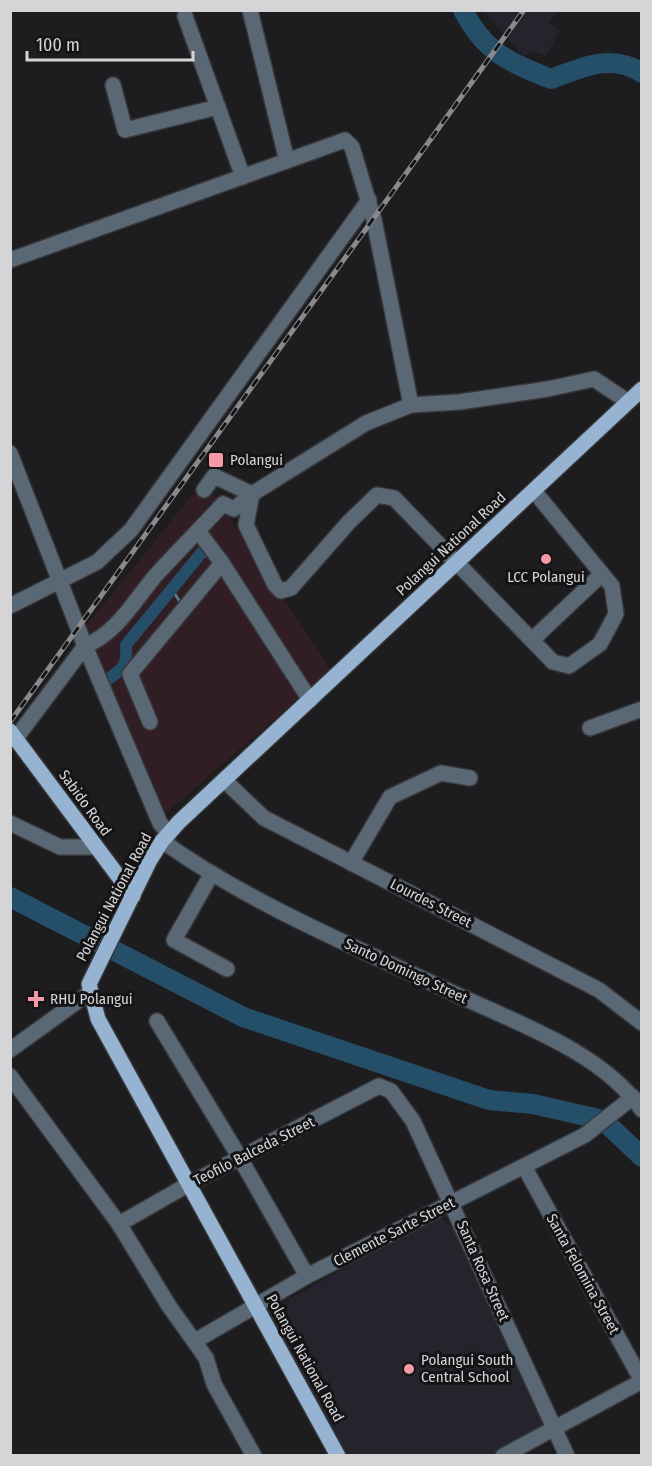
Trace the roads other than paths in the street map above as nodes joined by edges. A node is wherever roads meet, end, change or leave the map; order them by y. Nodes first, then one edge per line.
1 (250, 10) edge
2 (185, 16) dead end
3 (112, 85) dead end
4 (218, 107) junction
5 (287, 161) junction
6 (243, 177) junction
7 (369, 200) junction
8 (10, 260) edge
9 (642, 389) edge
10 (627, 401) junction
11 (411, 405) junction
12 (10, 453) edge
13 (204, 490) dead end
14 (534, 491) junction
15 (252, 495) junction
16 (198, 531) junction
17 (458, 562) junction
18 (222, 563) junction
19 (602, 574) junction
20 (60, 581) junction
21 (10, 606) edge
22 (532, 640) junction
23 (85, 646) junction
24 (310, 700) junction
25 (642, 709) edge
26 (150, 722) dead end
27 (590, 728) dead end
28 (13, 734) edge
29 (470, 778) dead end
30 (224, 780) junction
31 (10, 823) edge
32 (166, 837) junction
33 (94, 847) junction
34 (351, 863) junction
35 (211, 875) junction
36 (133, 896) junction
37 (227, 969) dead end
38 (89, 993) junction
39 (157, 1021) dead end
40 (642, 1023) edge
41 (10, 1050) edge
42 (10, 1076) edge
43 (391, 1091) joint
44 (633, 1097) junction
45 (642, 1110) edge
46 (240, 1158) junction
47 (525, 1168) junction
48 (189, 1184) junction
49 (452, 1202) junction
50 (119, 1224) junction
51 (307, 1276) junction
52 (254, 1304) junction
53 (195, 1341) junction
54 (642, 1381) edge
55 (553, 1429) junction
56 (254, 1455) edge
57 (338, 1455) edge
58 (503, 1455) edge
59 (567, 1455) edge

1 - 5 street
2 - 4 street
3 - 4 street
4 - 6 street
5 - 6 street
5 - 7 street
6 - 8 street
7 - 11 street
7 - 20 street
9 - 10 main road, Polangui National Road
10 - 11 street
10 - 14 main road, Polangui National Road
11 - 15 street
12 - 20 street
13 - 15 street
14 - 17 main road, Polangui National Road
14 - 19 street
15 - 16 street
15 - 17 street
16 - 18 street
16 - 23 street
17 - 22 street
17 - 24 main road, Polangui National Road
18 - 24 street
18 - 26 street
19 - 22 street
19 - 22 street
20 - 21 street
20 - 23 street
23 - 28 street
23 - 32 street
24 - 30 main road, Polangui National Road
25 - 27 street
28 - 33 main road, Sabido Road
29 - 34 street
30 - 32 main road, Polangui National Road
30 - 34 street, Lourdes Street
31 - 33 street
32 - 35 street, Santo Domingo Street
32 - 36 main road, Polangui National Road
33 - 36 main road, Sabido Road
34 - 40 street, Lourdes Street
35 - 37 street
35 - 44 street, Santo Domingo Street
36 - 38 main road, Polangui National Road
38 - 41 street
38 - 48 main road, Polangui National Road
39 - 46 street
42 - 50 street
43 - 46 street, Teofilo Balceda Street
43 - 49 street, Santa Rosa Street
44 - 45 street, Santo Domingo Street
44 - 47 street, Clemente Sarte Street
46 - 48 street, Teofilo Balceda Street
46 - 51 street
47 - 49 street, Clemente Sarte Street
47 - 54 street, Santa Felomina Street
48 - 50 street, Teofilo Balceda Street
48 - 52 main road, Polangui National Road
49 - 51 street, Clemente Sarte Street
49 - 55 street, Santa Rosa Street
50 - 53 street
51 - 52 street, Clemente Sarte Street
52 - 53 street, Clemente Sarte Street
52 - 57 main road, Polangui National Road
53 - 56 street
54 - 55 street
55 - 58 street
55 - 59 street, Santa Rosa Street

